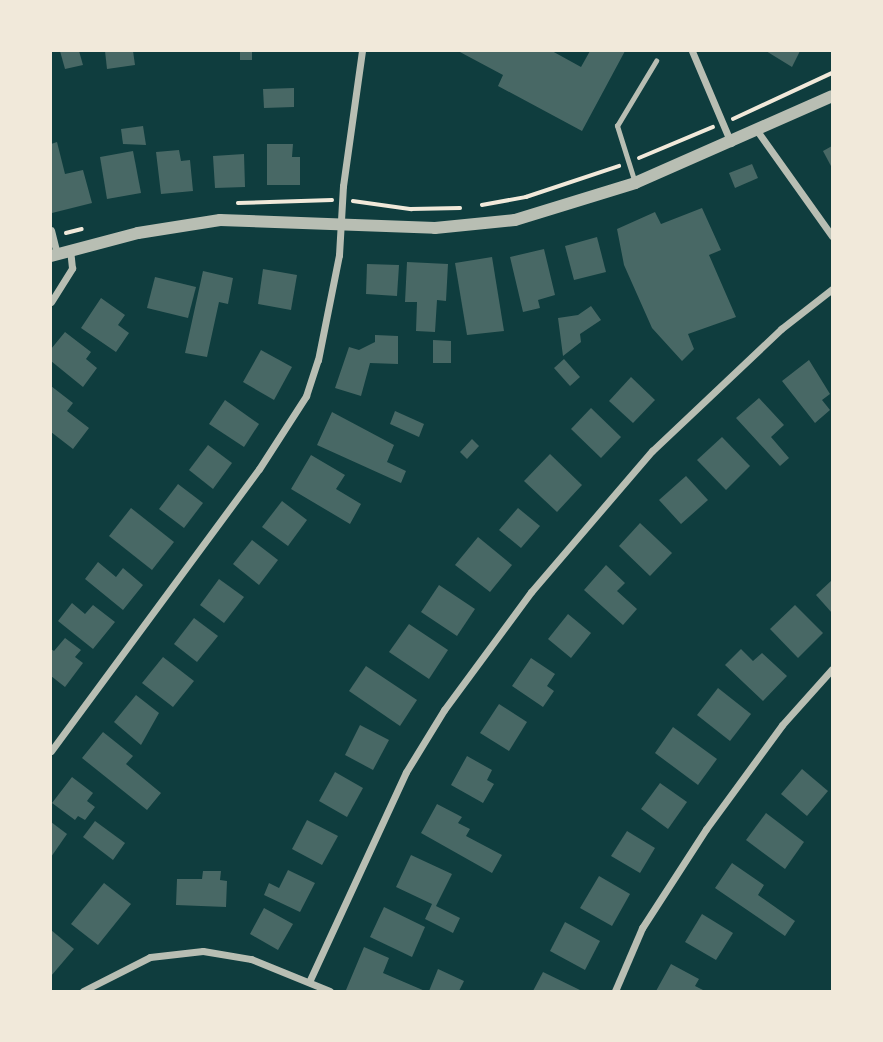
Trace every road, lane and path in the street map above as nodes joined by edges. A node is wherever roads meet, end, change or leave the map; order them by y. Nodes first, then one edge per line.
1 (362, 51) edge
2 (692, 51) edge
3 (656, 61) dead end
4 (832, 72) edge
5 (832, 96) edge
6 (723, 123) junction
7 (758, 132) junction
8 (732, 144) junction
9 (627, 164) junction
10 (635, 183) junction
11 (342, 200) junction
12 (243, 203) dead end
13 (341, 222) junction
14 (51, 230) edge
15 (832, 236) edge
16 (60, 253) edge
17 (832, 289) edge
18 (51, 302) edge
19 (832, 669) edge
20 (51, 751) edge
21 (309, 982) junction
22 (83, 991) edge
23 (305, 991) edge
24 (330, 991) edge
25 (615, 991) edge

1 - 11 street
2 - 6 street
3 - 9 lane
4 - 6 path
5 - 7 street
6 - 8 street
6 - 9 path
7 - 8 street
7 - 15 street
8 - 10 street
9 - 10 lane
9 - 11 path
10 - 13 street
11 - 12 path
11 - 13 street
13 - 16 street
13 - 20 street
14 - 16 street
16 - 18 street
17 - 21 street
19 - 25 street
21 - 22 street
21 - 23 lane
21 - 24 street

